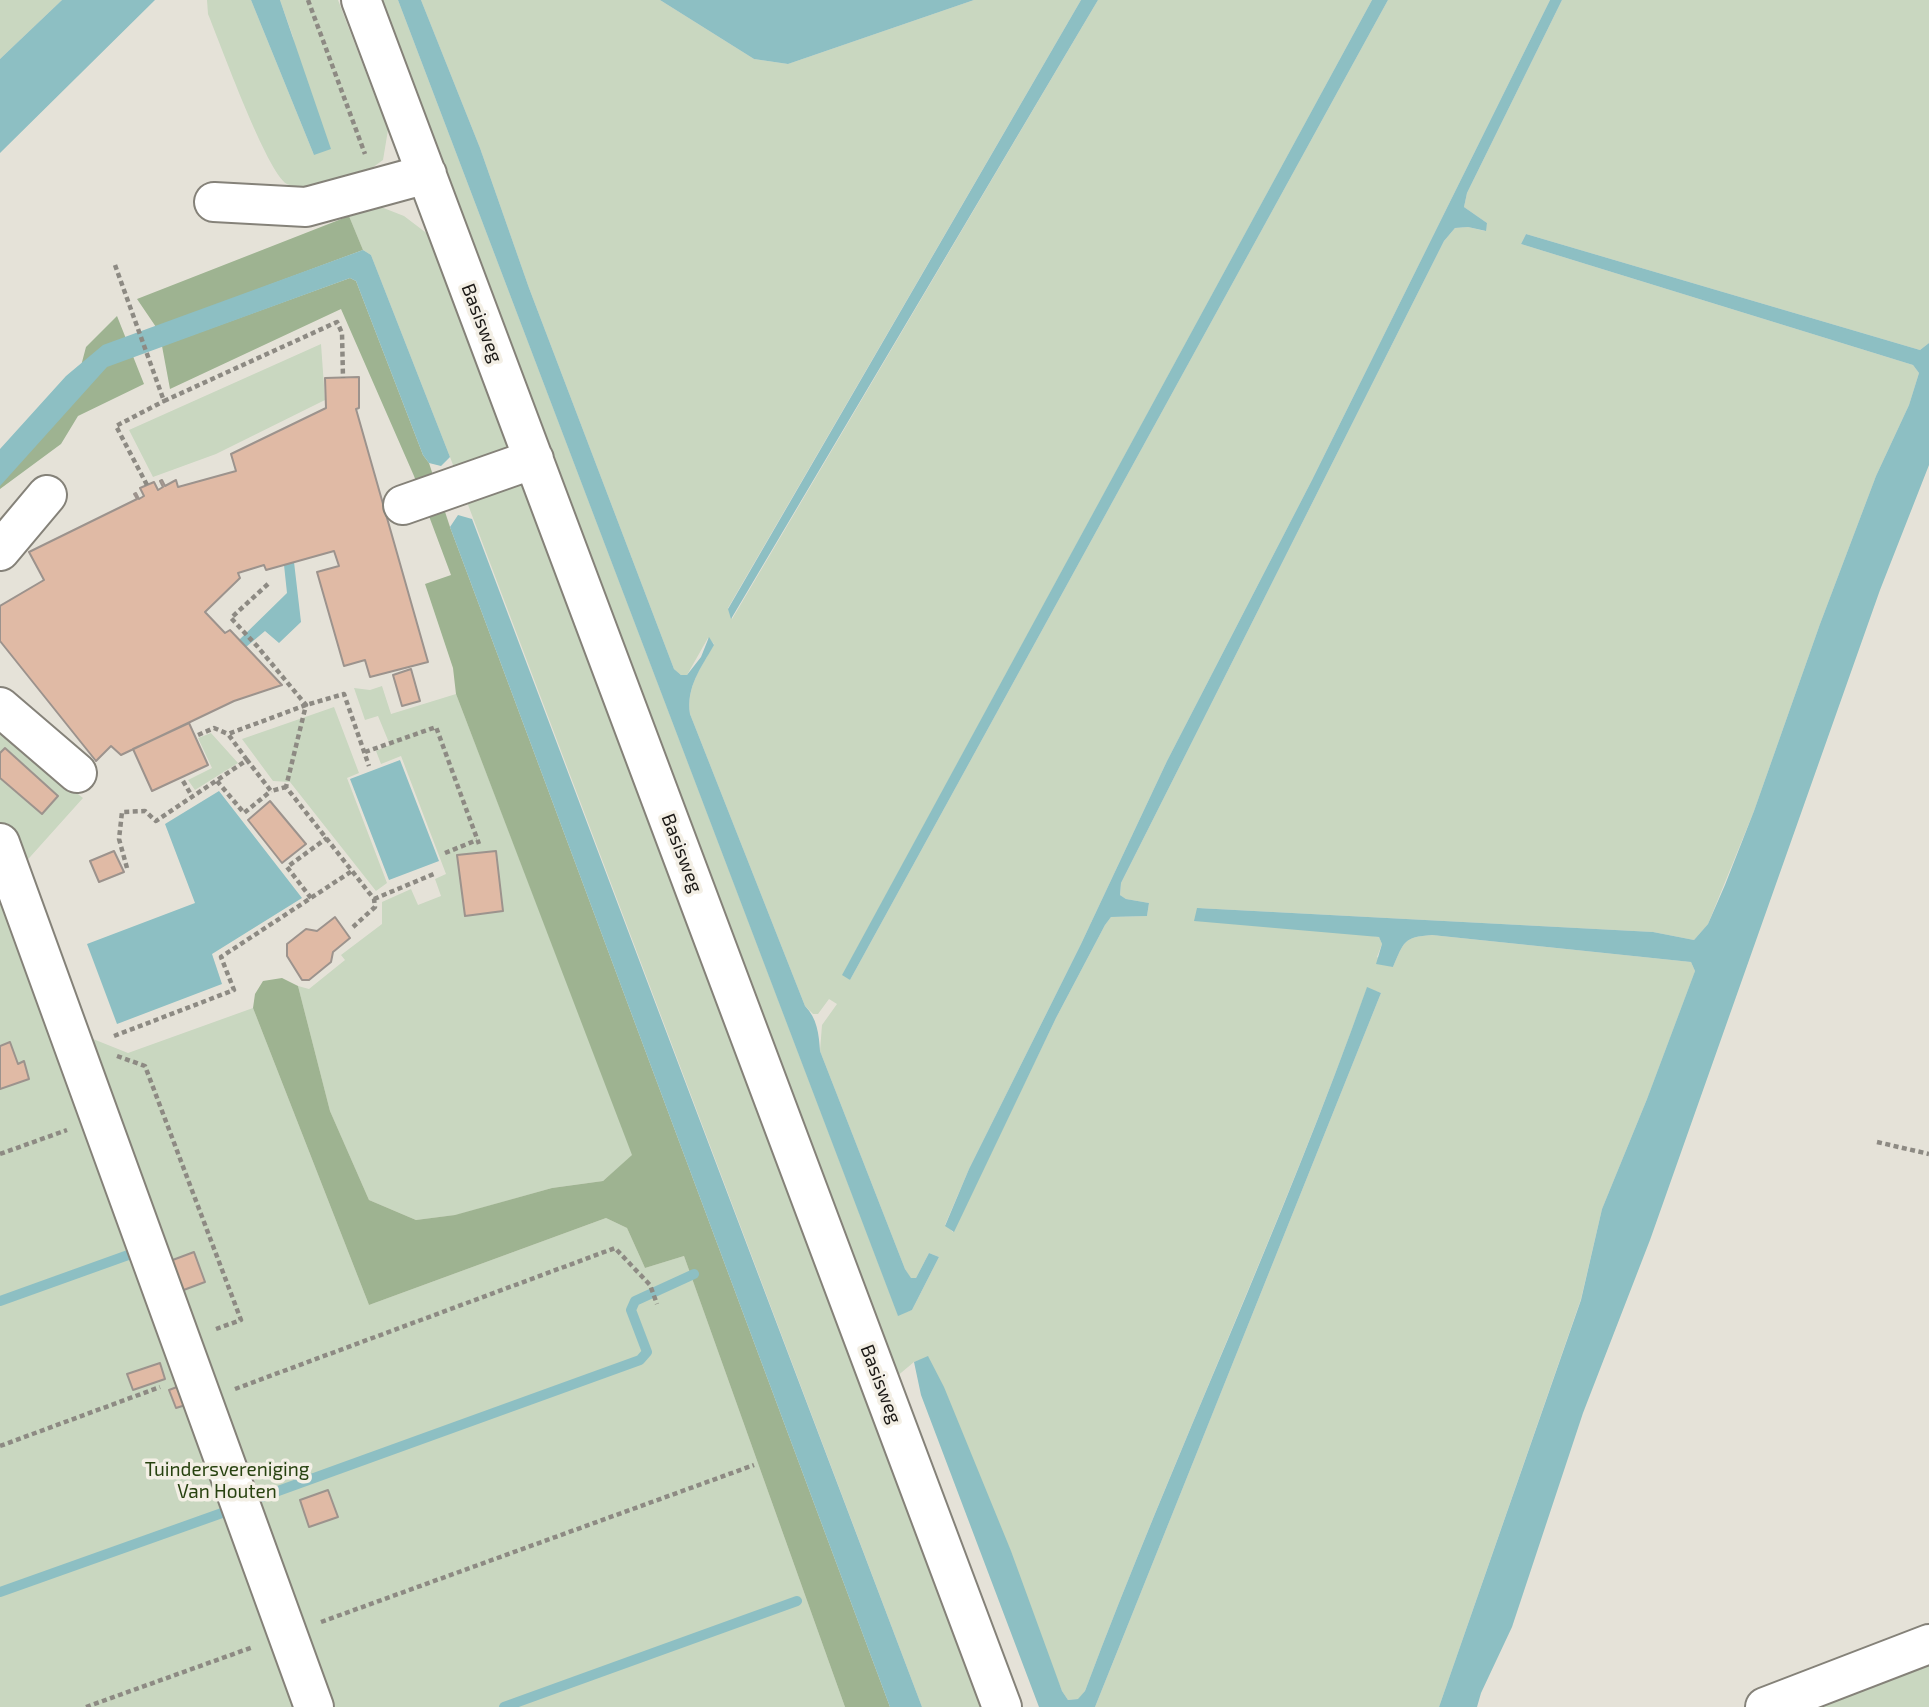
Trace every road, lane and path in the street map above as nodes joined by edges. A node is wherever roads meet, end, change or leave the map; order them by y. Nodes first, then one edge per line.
1 (309, 0) edge
2 (361, 0) edge
3 (426, 174) junction
4 (377, 188) junction
5 (214, 202) dead end
6 (115, 265) dead end
7 (343, 378) dead end
8 (164, 401) junction
9 (534, 459) junction
10 (147, 485) dead end
11 (47, 495) dead end
12 (403, 505) dead end
13 (0, 551) edge
14 (268, 584) dead end
15 (306, 705) junction
16 (0, 707) edge
17 (228, 734) junction
18 (198, 735) dead end
19 (365, 752) junction
20 (247, 760) junction
21 (369, 766) dead end
22 (77, 773) dead end
23 (216, 780) junction
24 (183, 781) dead end
25 (286, 787) junction
26 (271, 791) junction
27 (192, 796) junction
28 (327, 838) junction
29 (0, 843) edge
30 (445, 853) dead end
31 (127, 868) dead end
32 (352, 871) junction
33 (436, 873) dead end
34 (311, 898) junction
35 (374, 899) junction
36 (353, 927) dead end
37 (114, 1035) dead end
38 (71, 1038) junction
39 (100, 1118) junction
40 (1877, 1142) dead end
41 (0, 1154) edge
42 (1929, 1154) edge
43 (657, 1304) dead end
44 (191, 1373) junction
45 (0, 1446) edge
46 (754, 1465) dead end
47 (288, 1634) junction
48 (1929, 1644) edge
49 (86, 1707) edge
50 (314, 1707) edge
51 (1002, 1707) edge
52 (1765, 1707) edge

1 - 4 path
2 - 3 street, Basisweg
3 - 4 street
3 - 9 street, Basisweg
4 - 5 street
6 - 8 path
7 - 8 path
8 - 10 path
9 - 12 street
9 - 51 street, Basisweg
11 - 13 street
14 - 15 path
15 - 17 path
15 - 19 path
15 - 25 path
16 - 22 street
17 - 18 path
17 - 20 path
19 - 21 path
19 - 30 path
20 - 23 path
20 - 26 path
23 - 26 path
23 - 27 path
24 - 27 path
25 - 26 path
25 - 28 path
27 - 31 path
28 - 32 path
28 - 34 path
29 - 38 street
32 - 34 path
32 - 35 path
33 - 35 path
34 - 37 path
35 - 36 path
38 - 39 street
38 - 44 path
39 - 41 path
39 - 44 street
40 - 42 path
43 - 44 path
44 - 45 path
44 - 47 street
46 - 47 path
47 - 49 path
47 - 50 street
48 - 52 street

